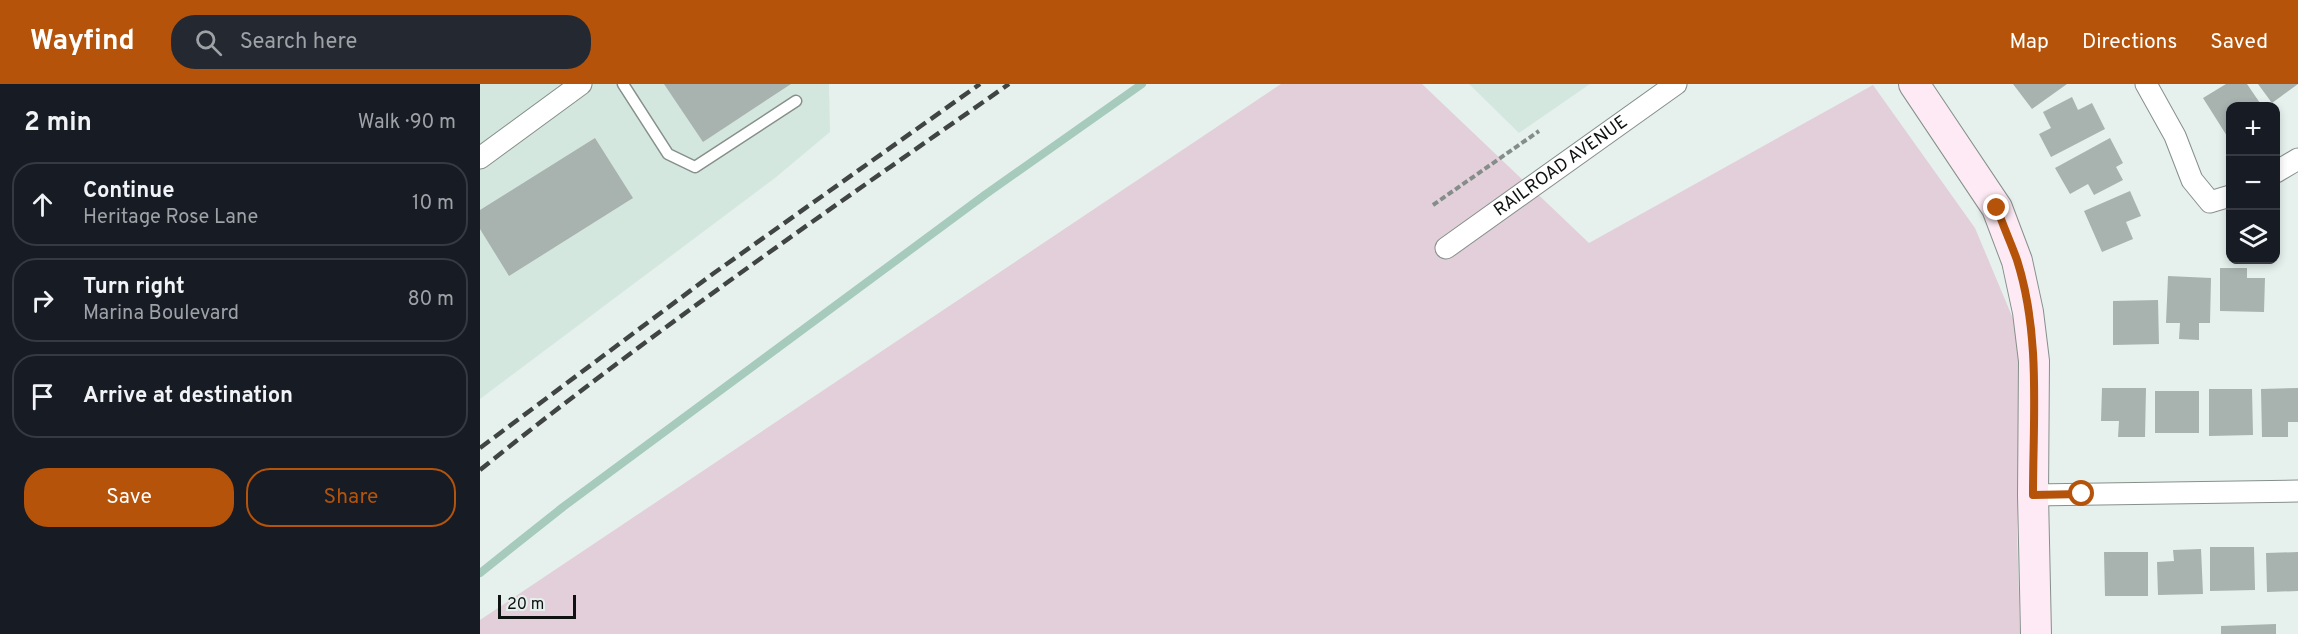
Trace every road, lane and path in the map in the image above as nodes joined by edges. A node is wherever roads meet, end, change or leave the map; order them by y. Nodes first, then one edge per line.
1 (581, 84) edge
2 (623, 84) edge
3 (1676, 84) edge
4 (1914, 84) edge
5 (2146, 84) edge
6 (795, 101) dead end
7 (1539, 131) dead end
8 (480, 158) edge
9 (2298, 159) edge
10 (2280, 170) edge
11 (2220, 199) edge
12 (1433, 205) dead end
13 (1446, 248) dead end
14 (2298, 491) edge
15 (2033, 495) junction
16 (2036, 634) edge

1 - 8 street
2 - 6 lane
3 - 13 street, RAILROAD AVENUE
4 - 15 street
5 - 11 street
7 - 12 path
9 - 10 street
14 - 15 street
15 - 16 street

